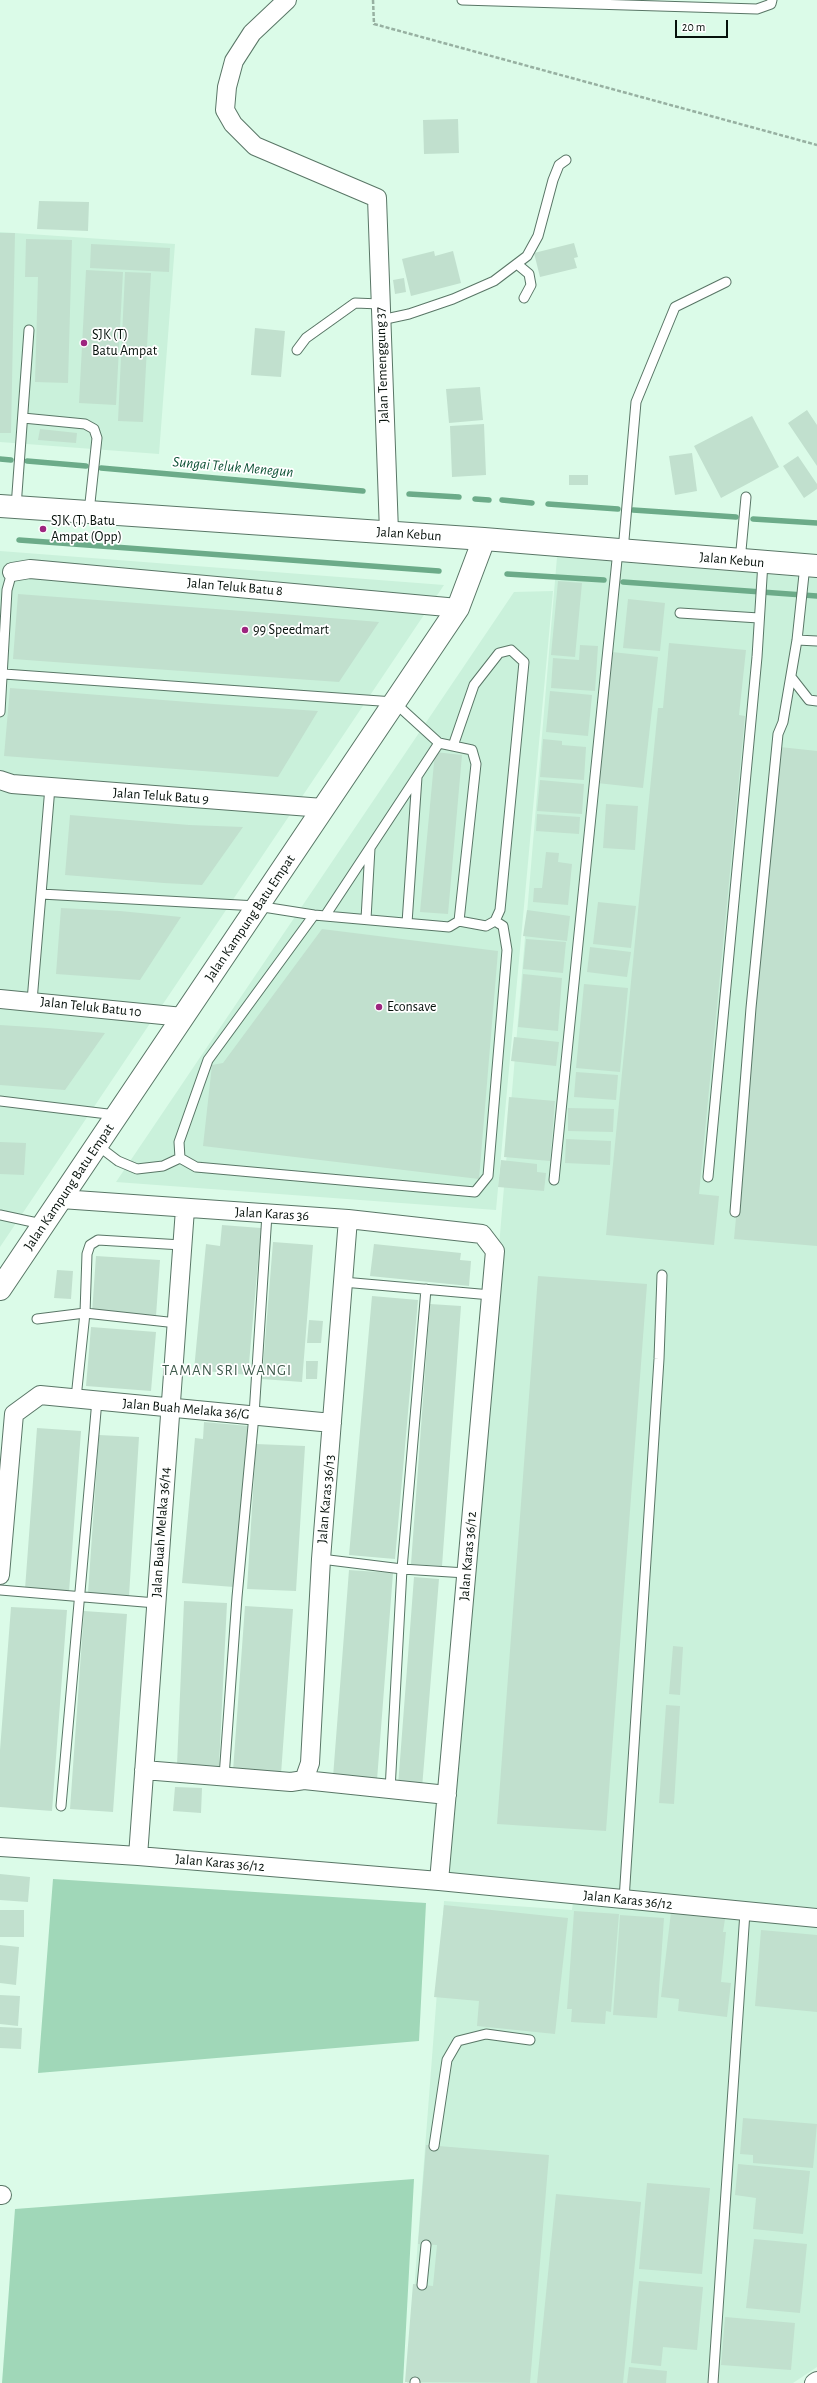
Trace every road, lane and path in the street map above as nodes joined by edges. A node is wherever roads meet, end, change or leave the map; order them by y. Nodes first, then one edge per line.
1 (287, 0) edge
2 (373, 0) edge
3 (462, 0) edge
4 (772, 0) edge
5 (529, 1) edge
6 (658, 3) edge
7 (817, 145) edge
8 (566, 160) dead end
9 (516, 264) junction
10 (726, 282) dead end
11 (524, 298) dead end
12 (380, 312) junction
13 (29, 330) dead end
14 (297, 350) dead end
15 (23, 418) junction
16 (746, 497) dead end
17 (8, 506) edge
18 (89, 512) junction
19 (389, 532) junction
20 (484, 539) junction
21 (620, 550) junction
22 (740, 561) junction
23 (763, 562) junction
24 (811, 566) edge
25 (12, 572) joint
26 (458, 608) junction
27 (680, 613) dead end
28 (760, 618) junction
29 (797, 640) junction
30 (817, 641) edge
31 (4, 674) junction
32 (791, 677) junction
33 (817, 700) edge
34 (394, 702) junction
35 (0, 712) edge
36 (438, 742) junction
37 (453, 746) junction
38 (417, 776) junction
39 (0, 780) edge
40 (50, 787) junction
41 (323, 808) junction
42 (370, 846) junction
43 (41, 894) junction
44 (257, 906) junction
45 (314, 915) junction
46 (325, 916) junction
47 (366, 919) junction
48 (459, 921) junction
49 (495, 921) junction
50 (407, 923) junction
51 (0, 999) edge
52 (32, 1001) junction
53 (183, 1017) junction
54 (0, 1101) edge
55 (117, 1115) junction
56 (97, 1146) junction
57 (180, 1158) junction
58 (708, 1177) dead end
59 (554, 1180) dead end
60 (61, 1199) junction
61 (185, 1209) junction
62 (735, 1212) dead end
63 (267, 1214) junction
64 (0, 1215) edge
65 (348, 1219) junction
66 (44, 1224) junction
67 (482, 1234) joint
68 (182, 1245) junction
69 (662, 1275) dead end
70 (343, 1282) junction
71 (0, 1289) edge
72 (426, 1289) junction
73 (491, 1295) junction
74 (85, 1313) junction
75 (37, 1319) dead end
76 (177, 1323) junction
77 (76, 1398) junction
78 (97, 1400) junction
79 (170, 1407) junction
80 (254, 1415) junction
81 (332, 1423) junction
82 (321, 1559) junction
83 (402, 1569) junction
84 (466, 1573) junction
85 (0, 1575) edge
86 (0, 1590) edge
87 (81, 1597) junction
88 (156, 1603) junction
89 (144, 1770) junction
90 (224, 1777) junction
91 (304, 1780) junction
92 (390, 1790) junction
93 (447, 1795) junction
94 (61, 1806) dead end
95 (0, 1847) edge
96 (138, 1856) junction
97 (439, 1881) junction
98 (624, 1900) junction
99 (745, 1912) junction
100 (817, 1918) edge
101 (530, 2040) dead end
102 (434, 2146) dead end
103 (426, 2244) dead end
104 (422, 2285) dead end
105 (817, 2381) edge
106 (713, 2383) edge
107 (814, 2383) edge

1 - 12 street, Jalan Temenggung 37
2 - 7 path
3 - 5 lane
4 - 6 lane
5 - 6 lane
8 - 9 lane
9 - 11 lane
9 - 12 lane
10 - 21 lane
12 - 14 lane
12 - 19 street, Jalan Temenggung 37
13 - 15 lane
15 - 17 lane
15 - 18 lane
16 - 22 lane
17 - 18 main road, Jalan Kebun
18 - 19 main road, Jalan Kebun
19 - 20 main road, Jalan Kebun
20 - 21 main road, Jalan Kebun
20 - 26 main road, Jalan Kampung Batu Empat
21 - 22 main road, Jalan Kebun
21 - 59 lane
22 - 23 main road, Jalan Kebun
23 - 24 main road, Jalan Kebun
23 - 28 lane
24 - 29 lane
25 - 26 street, Jalan Teluk Batu 8
25 - 31 lane
26 - 34 main road, Jalan Kampung Batu Empat
27 - 28 lane
28 - 58 lane
29 - 30 lane
29 - 32 lane
31 - 34 lane
31 - 35 lane
32 - 33 lane
32 - 62 lane
34 - 36 lane
34 - 41 main road, Jalan Kampung Batu Empat
36 - 37 lane
36 - 38 lane
37 - 48 lane
37 - 49 lane
38 - 42 lane
38 - 50 lane
39 - 40 street, Jalan Teluk Batu 9
40 - 41 street, Jalan Teluk Batu 9
40 - 43 lane
41 - 44 main road, Jalan Kampung Batu Empat
42 - 46 lane
42 - 47 lane
43 - 44 lane
43 - 52 lane
44 - 45 lane
44 - 53 main road, Jalan Kampung Batu Empat
45 - 46 lane
45 - 57 lane
46 - 47 lane
47 - 50 lane
48 - 49 lane
48 - 50 lane
49 - 57 lane
51 - 52 street, Jalan Teluk Batu 10
52 - 53 street, Jalan Teluk Batu 10
53 - 55 main road, Jalan Kampung Batu Empat
54 - 55 lane
55 - 56 main road, Jalan Kampung Batu Empat
56 - 57 lane
56 - 60 main road, Jalan Kampung Batu Empat
60 - 61 street, Jalan Karas 36
60 - 66 main road, Jalan Kampung Batu Empat
61 - 63 street, Jalan Karas 36
61 - 68 street, Jalan Buah Melaka 36/14
63 - 65 street, Jalan Karas 36
63 - 80 lane
64 - 66 lane
65 - 67 street, Jalan Karas 36
65 - 70 street, Jalan Karas 36/13
66 - 71 main road, Jalan Kampung Batu Empat
67 - 73 street, Jalan Karas 36/12
68 - 74 lane
68 - 76 street, Jalan Buah Melaka 36/14
69 - 98 lane
70 - 72 lane
70 - 81 street, Jalan Karas 36/13
72 - 73 lane
72 - 83 lane
73 - 84 street, Jalan Karas 36/12
74 - 75 lane
74 - 76 lane
74 - 77 lane
76 - 79 street, Jalan Buah Melaka 36/14
77 - 78 street, Jalan Buah Melaka 36/G
77 - 85 street, Jalan Buah Melaka 36/G
78 - 79 street, Jalan Buah Melaka 36/G
78 - 87 lane
79 - 80 street, Jalan Buah Melaka 36/G
79 - 88 street, Jalan Buah Melaka 36/14
80 - 81 street, Jalan Buah Melaka 36/G
80 - 90 lane
81 - 82 street, Jalan Karas 36/13
82 - 83 lane
82 - 91 street, Jalan Karas 36/13
83 - 84 lane
83 - 92 lane
84 - 93 street, Jalan Karas 36/12
86 - 87 lane
87 - 88 lane
87 - 94 lane
88 - 89 street, Jalan Buah Melaka 36/14
89 - 90 street
89 - 96 street, Jalan Buah Melaka 36/14
90 - 91 street
91 - 92 street
92 - 93 street
93 - 97 street, Jalan Karas 36/12
95 - 96 street, Jalan Karas 36/12
96 - 97 street, Jalan Karas 36/12
97 - 98 street, Jalan Karas 36/12
98 - 99 street, Jalan Karas 36/12
99 - 100 street, Jalan Karas 36/12
99 - 106 lane
101 - 102 lane
103 - 104 lane
105 - 107 street

